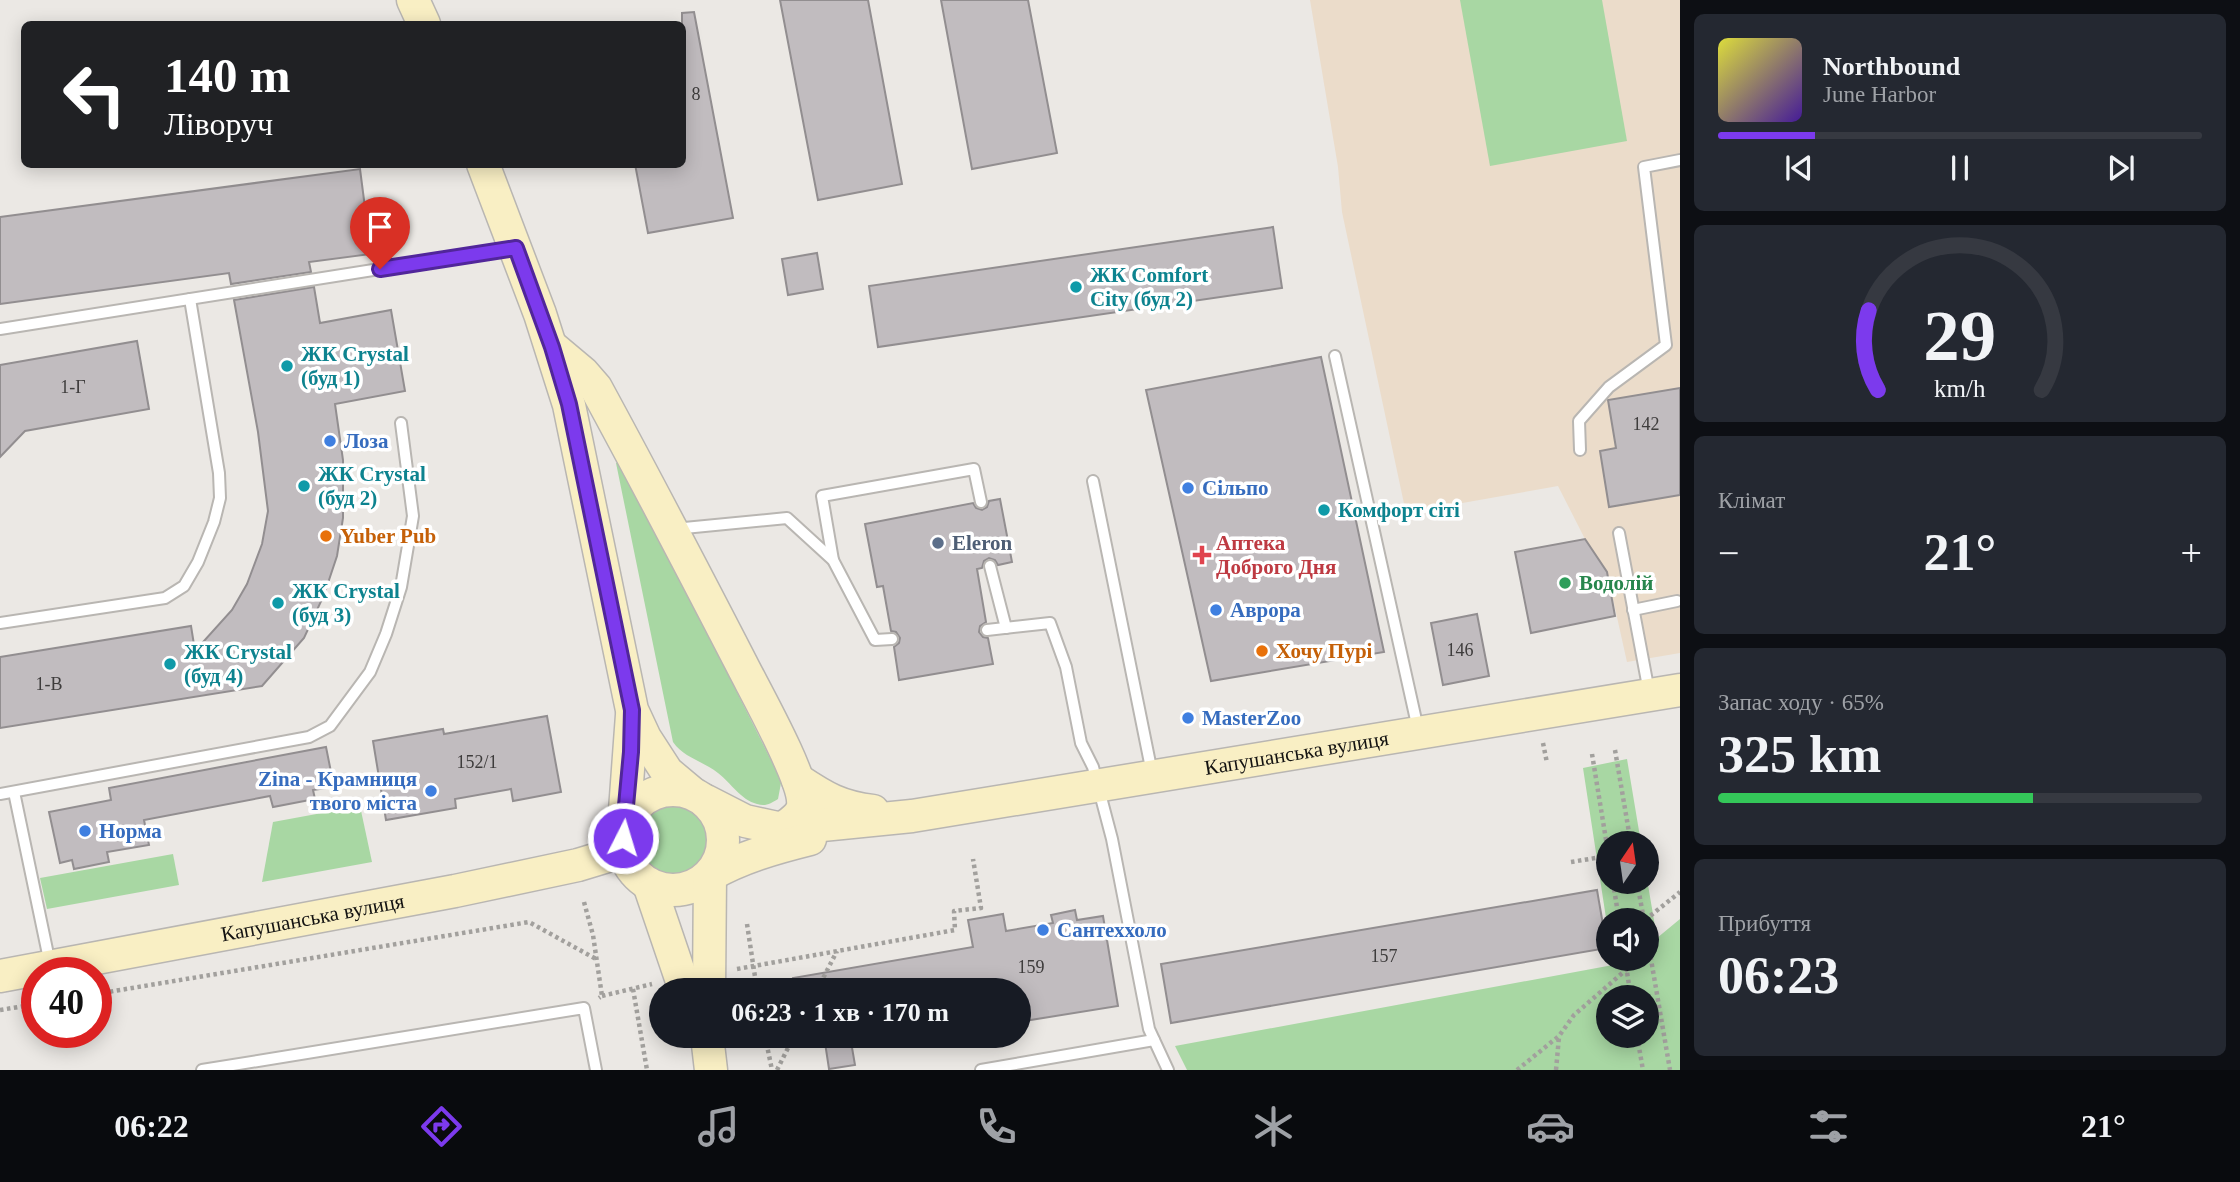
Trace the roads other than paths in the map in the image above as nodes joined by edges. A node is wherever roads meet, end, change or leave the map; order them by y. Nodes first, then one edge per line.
1 (413, 0) edge
2 (423, 21) edge
3 (1680, 160) edge
4 (485, 168) edge
5 (516, 248) junction
6 (190, 299) junction
7 (0, 328) edge
8 (552, 347) junction
9 (1335, 356) dead end
10 (401, 423) dead end
11 (1580, 450) dead end
12 (1093, 481) dead end
13 (981, 502) dead end
14 (672, 529) junction
15 (1619, 533) dead end
16 (833, 560) junction
17 (990, 566) dead end
18 (1678, 601) dead end
19 (1633, 610) junction
20 (0, 623) edge
21 (1006, 628) junction
22 (987, 630) dead end
23 (892, 639) dead end
24 (1680, 690) edge
25 (1649, 695) junction
26 (632, 710) junction
27 (1418, 733) junction
28 (1153, 777) junction
29 (798, 780) junction
30 (1098, 786) junction
31 (14, 792) junction
32 (0, 794) edge
33 (699, 797) junction
34 (912, 816) junction
35 (782, 828) junction
36 (624, 838) junction
37 (710, 875) junction
38 (649, 884) junction
39 (49, 957) edge
40 (100, 957) edge
41 (21, 972) edge
42 (0, 976) edge
43 (671, 978) edge
44 (709, 978) edge
45 (1154, 1040) junction
46 (202, 1070) edge
47 (596, 1070) edge
48 (981, 1070) edge
49 (1168, 1070) edge

1 - 2 street
3 - 11 lane
4 - 5 street
5 - 6 lane
5 - 8 street
6 - 7 lane
6 - 20 lane
8 - 14 street
8 - 26 street
9 - 27 lane
10 - 31 lane
12 - 28 lane
13 - 16 lane
14 - 16 lane
14 - 29 street
15 - 19 lane
16 - 23 lane
17 - 21 lane
18 - 19 lane
19 - 25 lane
21 - 22 lane
21 - 30 lane
24 - 25 street, Капушанська вулиця
25 - 27 street, Капушанська вулиця
26 - 33 street
26 - 36 street
27 - 28 street, Капушанська вулиця
28 - 30 street, Капушанська вулиця
29 - 34 street
29 - 35 street
30 - 34 street, Капушанська вулиця
30 - 45 lane
31 - 32 lane
31 - 39 lane
33 - 35 street, Капушанська вулиця
33 - 36 street
33 - 37 street
34 - 35 street, Капушанська вулиця
34 - 37 street, Капушанська вулиця
36 - 38 street
36 - 40 street, Капушанська вулиця
37 - 38 street
37 - 44 street
38 - 43 street
41 - 42 street, Капушанська вулиця
45 - 48 lane
45 - 49 lane
46 - 47 lane

